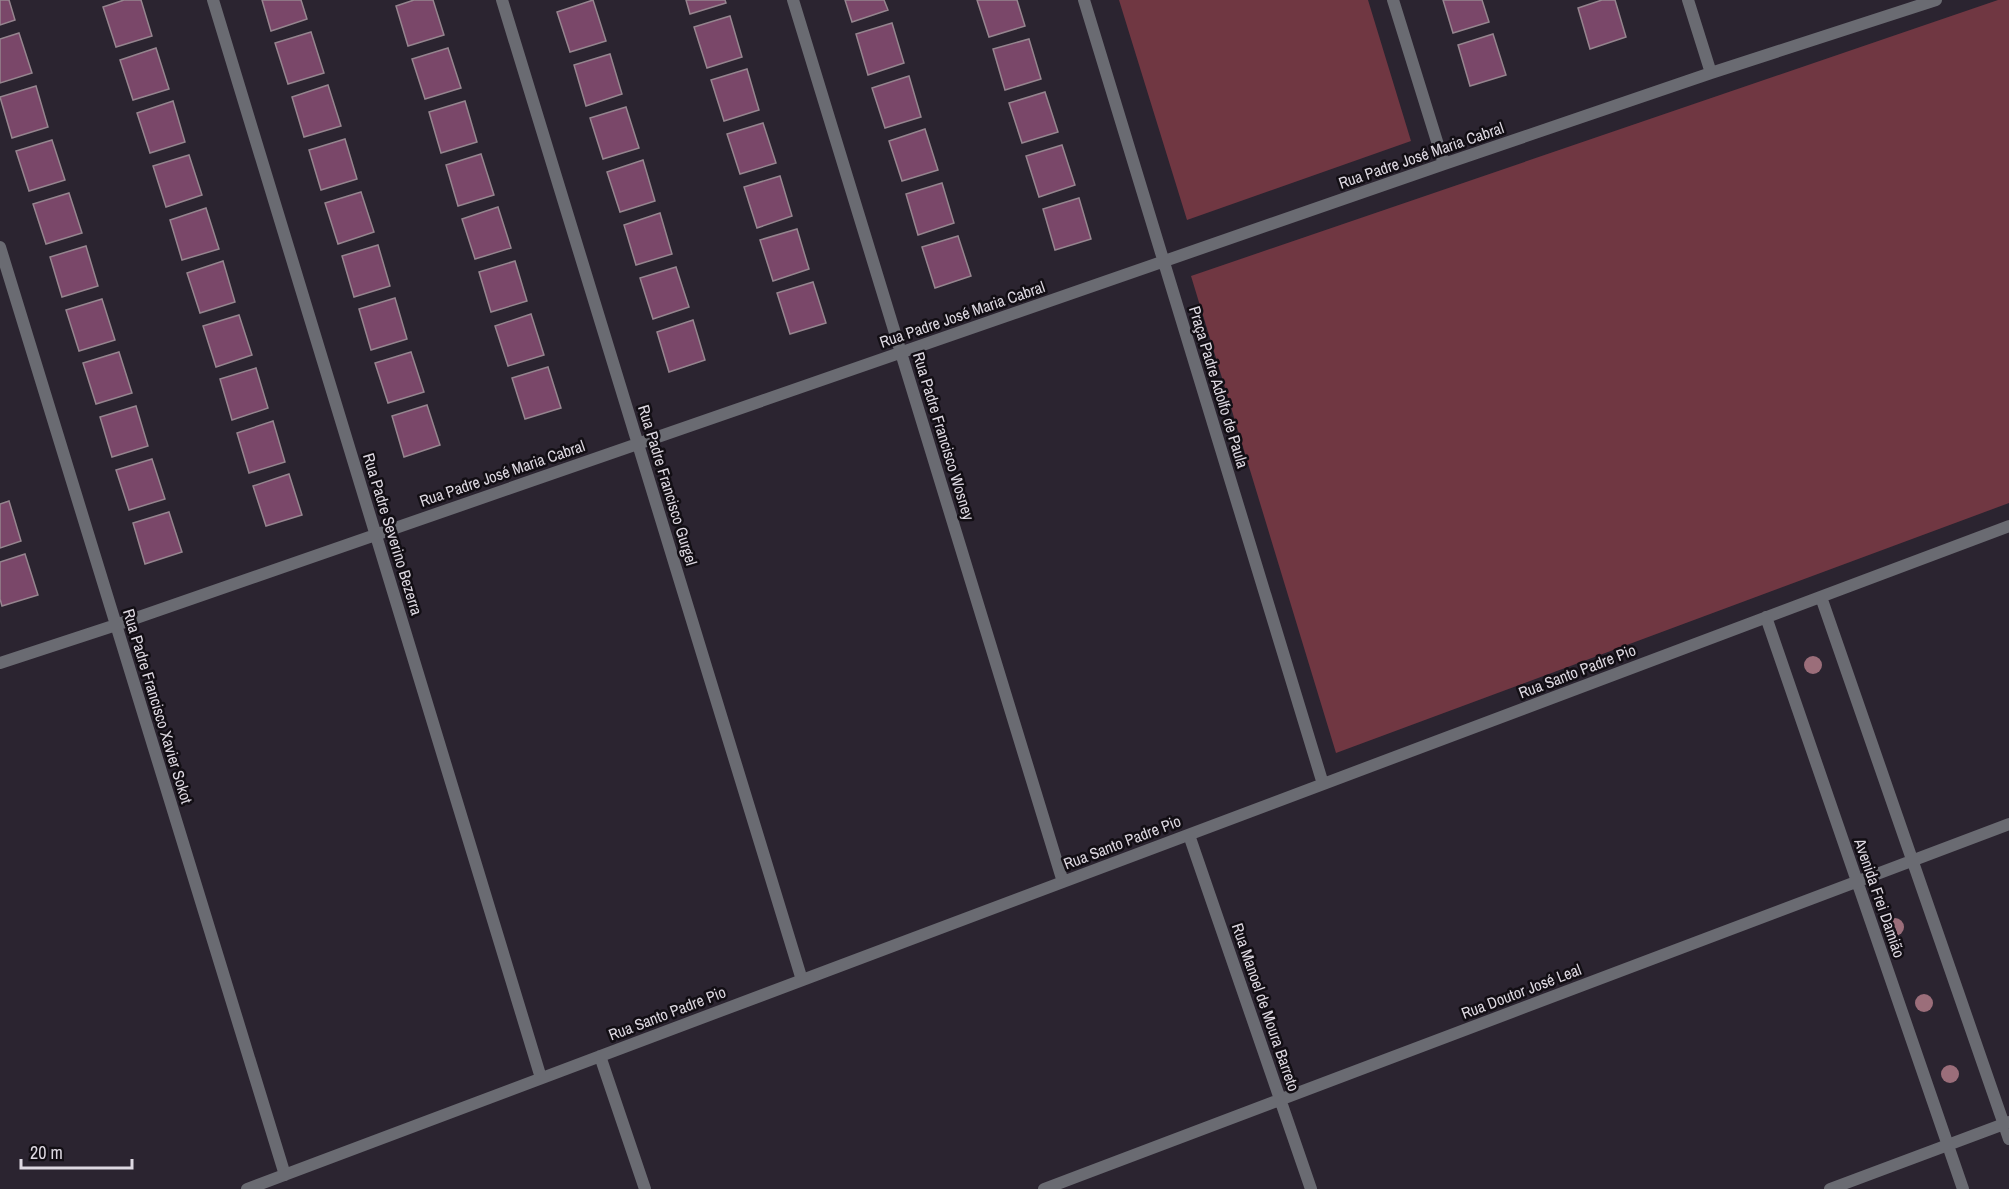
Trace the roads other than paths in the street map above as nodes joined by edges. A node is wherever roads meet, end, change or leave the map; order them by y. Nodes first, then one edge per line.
1 (213, 0) edge
2 (502, 0) edge
3 (793, 0) edge
4 (1084, 0) edge
5 (1394, 0) edge
6 (1688, 0) edge
7 (1936, 0) edge
8 (1711, 73) junction
9 (1444, 164) junction
10 (0, 247) edge
11 (1164, 262) junction
12 (900, 352) junction
13 (638, 443) junction
14 (2009, 526) edge
15 (376, 535) junction
16 (1821, 597) junction
17 (1766, 617) junction
18 (116, 626) junction
19 (0, 663) edge
20 (1323, 784) junction
21 (2009, 824) edge
22 (1189, 835) junction
23 (1912, 861) junction
24 (1857, 881) junction
25 (1063, 882) junction
26 (802, 980) junction
27 (600, 1056) junction
28 (541, 1078) junction
29 (1281, 1100) junction
30 (2006, 1123) edge
31 (2009, 1139) edge
32 (1948, 1145) junction
33 (285, 1175) junction
34 (247, 1189) edge
35 (645, 1189) edge
36 (1044, 1189) edge
37 (1311, 1189) edge
38 (1830, 1189) edge
39 (1963, 1189) edge

1 - 15 street, Rua Padre Severino Bezerra
2 - 13 street, Rua Padre Francisco Gurgel
3 - 12 street, Rua Padre Francisco Wosney
4 - 11 street, Praça Padre Adolfo de Paula
5 - 9 street
6 - 8 street
7 - 8 street, Rua Padre José Maria Cabral
8 - 9 street, Rua Padre José Maria Cabral
9 - 11 street, Rua Padre José Maria Cabral
10 - 18 street, Rua Padre Francisco Xavier Sokot
11 - 12 street, Rua Padre José Maria Cabral
11 - 20 street, Praça Padre Adolfo de Paula
12 - 13 street, Rua Padre José Maria Cabral
12 - 25 street, Rua Padre Francisco Wosney
13 - 15 street, Rua Padre José Maria Cabral
13 - 26 street, Rua Padre Francisco Gurgel
14 - 16 street, Rua Santo Padre Pio
15 - 18 street, Rua Padre José Maria Cabral
15 - 28 street, Rua Padre Severino Bezerra
16 - 17 street, Rua Santo Padre Pio
16 - 23 street
17 - 20 street, Rua Santo Padre Pio
17 - 24 street, Avenida Frei Damião
18 - 19 street, Rua Padre José Maria Cabral
18 - 33 street, Rua Padre Francisco Xavier Sokot
20 - 22 street, Rua Santo Padre Pio
21 - 23 street, Rua Doutor José Leal
22 - 25 street, Rua Santo Padre Pio
22 - 29 street, Rua Manoel de Moura Barreto
23 - 24 street, Rua Doutor José Leal
23 - 30 street
24 - 29 street, Rua Doutor José Leal
24 - 32 street, Avenida Frei Damião
25 - 26 street, Rua Santo Padre Pio
26 - 27 street, Rua Santo Padre Pio
27 - 28 street, Rua Santo Padre Pio
27 - 35 street
28 - 33 street, Rua Santo Padre Pio
29 - 36 street, Rua Doutor José Leal
29 - 37 street, Rua Manoel de Moura Barreto
30 - 31 street
30 - 32 street
32 - 38 street
32 - 39 street, Avenida Frei Damião
33 - 34 street, Rua Santo Padre Pio

